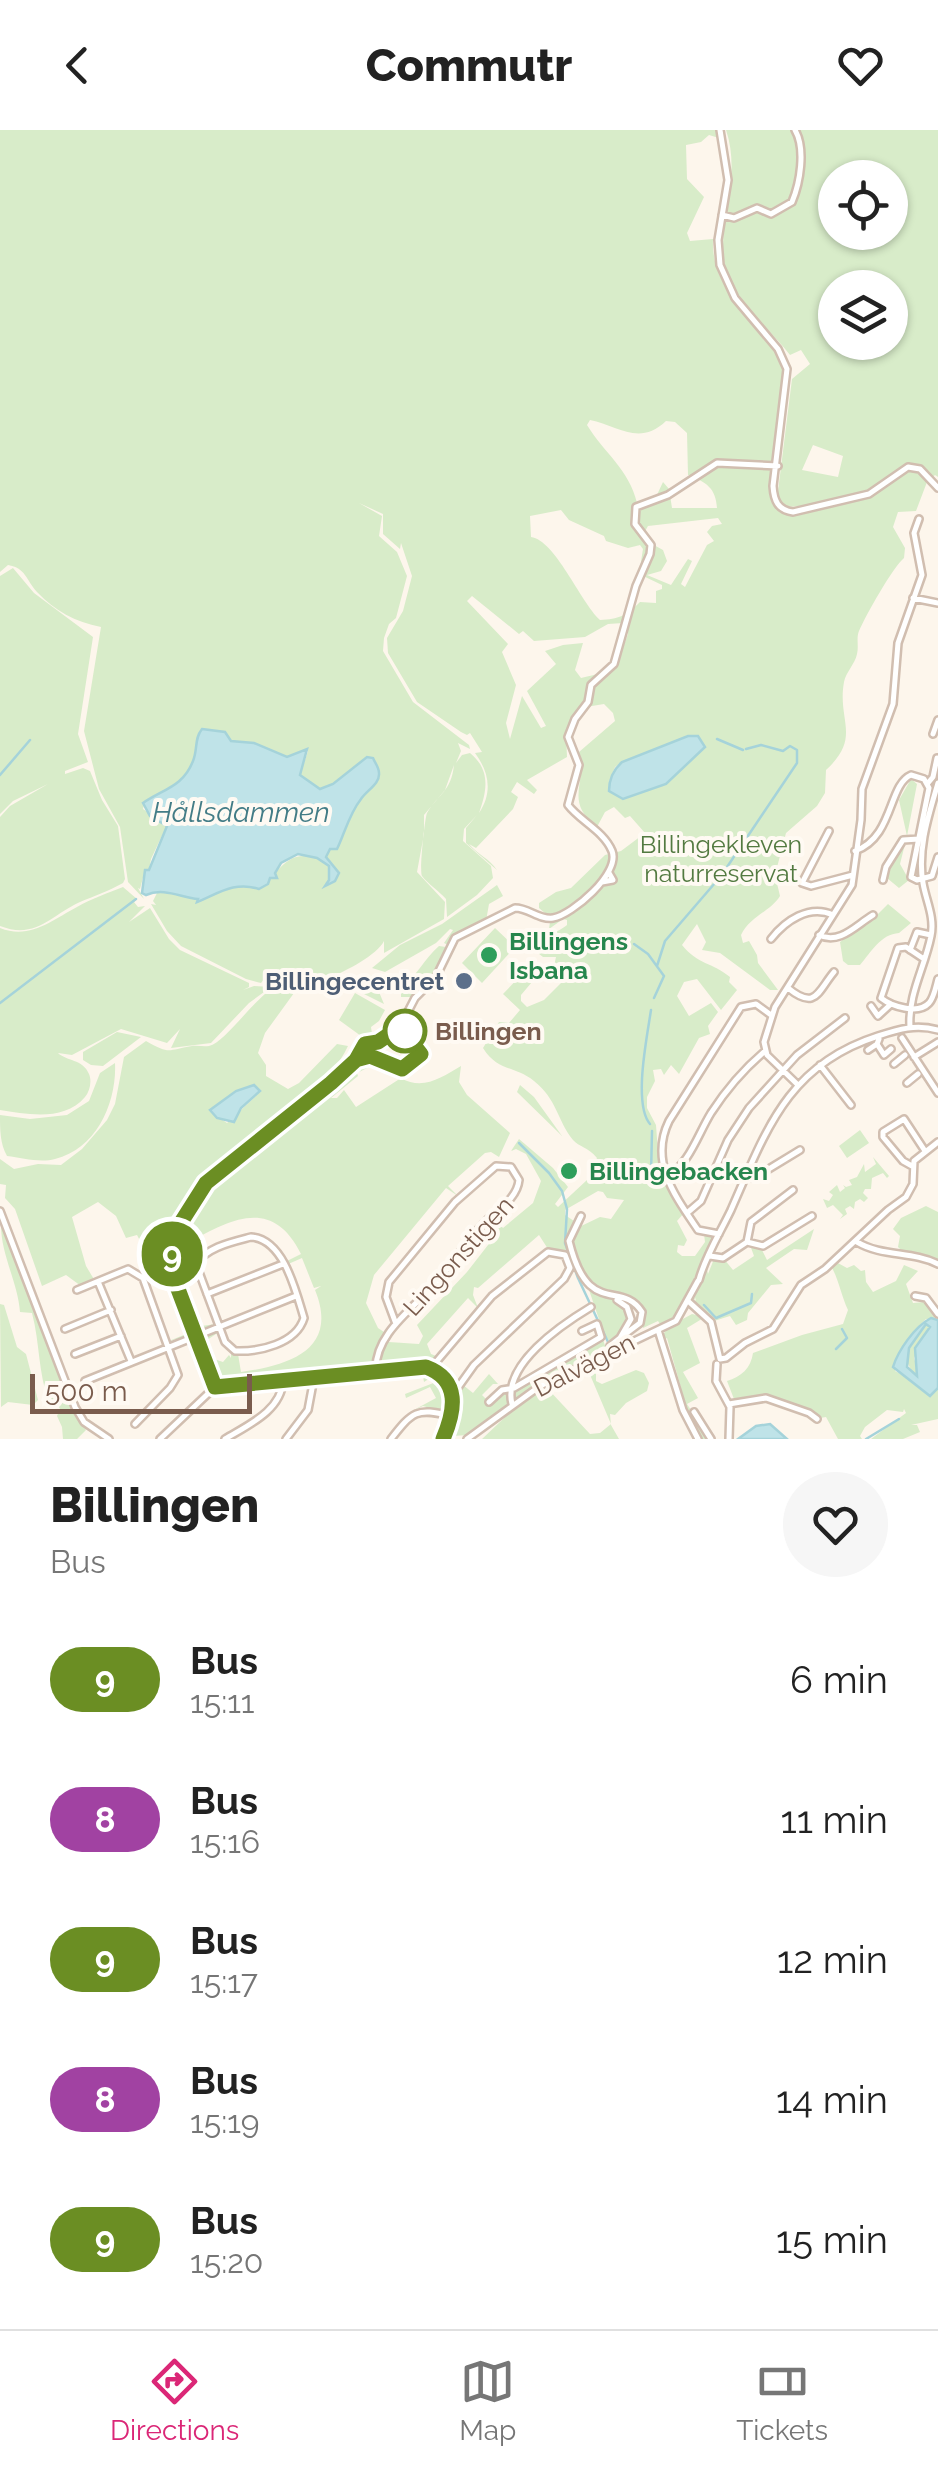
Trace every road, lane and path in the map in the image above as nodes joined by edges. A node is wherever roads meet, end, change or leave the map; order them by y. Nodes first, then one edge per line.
1 (720, 130) edge
2 (795, 130) edge
3 (722, 216) junction
4 (778, 466) junction
5 (938, 488) edge
6 (919, 518) dead end
7 (913, 598) junction
8 (938, 603) edge
9 (938, 720) edge
10 (932, 734) dead end
11 (937, 758) edge
12 (927, 783) junction
13 (938, 783) edge
14 (830, 831) dead end
15 (919, 839) junction
16 (855, 850) junction
17 (938, 856) edge
18 (853, 875) junction
19 (883, 880) dead end
20 (922, 880) junction
21 (873, 915) dead end
22 (832, 916) junction
23 (818, 934) junction
24 (931, 936) junction
25 (771, 939) dead end
26 (910, 950) junction
27 (924, 959) junction
28 (834, 972) dead end
29 (938, 979) edge
30 (788, 988) junction
31 (891, 1004) junction
32 (871, 1006) dead end
33 (911, 1008) junction
34 (771, 1015) junction
35 (845, 1018) dead end
36 (402, 1024) junction
37 (910, 1027) junction
38 (938, 1030) edge
39 (902, 1038) dead end
40 (938, 1042) edge
41 (890, 1049) dead end
42 (868, 1050) dead end
43 (360, 1051) junction
44 (765, 1051) junction
45 (370, 1052) junction
46 (905, 1055) dead end
47 (914, 1057) junction
48 (356, 1060) junction
49 (820, 1064) junction
50 (894, 1064) dead end
51 (782, 1070) junction
52 (918, 1074) dead end
53 (906, 1083) dead end
54 (798, 1084) junction
55 (938, 1092) edge
56 (852, 1105) dead end
57 (938, 1142) edge
58 (800, 1150) dead end
59 (925, 1151) junction
60 (912, 1166) junction
61 (744, 1177) junction
62 (666, 1178) junction
63 (794, 1190) dead end
64 (0, 1211) edge
65 (688, 1213) junction
66 (581, 1216) dead end
67 (812, 1216) dead end
68 (720, 1234) junction
69 (747, 1242) junction
70 (857, 1242) junction
71 (708, 1259) junction
72 (283, 1264) junction
73 (938, 1264) edge
74 (98, 1284) junction
75 (77, 1290) dead end
76 (207, 1294) junction
77 (296, 1296) junction
78 (916, 1296) dead end
79 (614, 1298) junction
80 (688, 1302) junction
81 (591, 1307) dead end
82 (111, 1310) junction
83 (938, 1314) edge
84 (396, 1324) junction
85 (220, 1326) junction
86 (64, 1328) dead end
87 (658, 1330) junction
88 (582, 1331) dead end
89 (121, 1336) junction
90 (195, 1336) junction
91 (620, 1338) junction
92 (169, 1346) junction
93 (611, 1352) junction
94 (74, 1354) dead end
95 (131, 1362) junction
96 (717, 1364) dead end
97 (430, 1368) junction
98 (376, 1371) junction
99 (314, 1378) junction
100 (85, 1380) dead end
101 (283, 1381) junction
102 (215, 1387) junction
103 (510, 1389) junction
104 (452, 1390) junction
105 (489, 1402) dead end
106 (512, 1404) junction
107 (729, 1404) junction
108 (694, 1412) dead end
109 (451, 1416) junction
110 (818, 1420) dead end
111 (134, 1424) dead end
112 (446, 1438) edge
113 (107, 1439) edge
114 (160, 1439) edge
115 (225, 1439) edge
116 (286, 1439) edge
117 (391, 1439) edge
118 (467, 1439) edge
119 (698, 1439) edge
120 (711, 1439) edge
121 (729, 1439) edge

1 - 3 street
2 - 3 street
3 - 4 street
4 - 5 street
4 - 36 street
6 - 7 street
7 - 8 street
7 - 16 street
9 - 10 street
11 - 12 street
12 - 15 street
12 - 16 street
13 - 20 street
14 - 18 street
15 - 19 street
15 - 20 street
16 - 18 street
17 - 20 street
18 - 22 street
20 - 24 street
21 - 23 street
22 - 23 street
22 - 25 street
23 - 30 street
24 - 26 street
24 - 27 street
26 - 27 street
26 - 31 street
27 - 33 street
28 - 30 street
29 - 33 street
30 - 34 street
31 - 32 street
31 - 33 street
33 - 37 street
34 - 44 street
34 - 62 street
35 - 51 street
36 - 45 street
36 - 45 street
37 - 38 street
37 - 49 street
39 - 47 street
40 - 47 street
41 - 42 street
43 - 45 street
43 - 45 street
43 - 48 street
44 - 51 street
44 - 62 street
45 - 48 street
46 - 50 street
47 - 55 street
48 - 90 street
49 - 54 street
49 - 56 street
51 - 54 street
51 - 65 street
52 - 53 street
54 - 61 street
57 - 59 street
58 - 61 street
59 - 60 street
59 - 60 street
60 - 70 street
61 - 68 street
62 - 65 street
63 - 69 street
64 - 113 street
65 - 68 street
66 - 79 street
67 - 69 street
68 - 71 street
69 - 71 street
70 - 73 street
70 - 80 street
71 - 80 street
72 - 76 street
72 - 76 street
72 - 77 street
74 - 75 street
74 - 82 street
74 - 92 street
76 - 85 street
77 - 85 street
77 - 85 street
78 - 83 street
79 - 91 street
79 - 91 street
80 - 87 street, Dalvägen
81 - 103 street, Dalvägen
82 - 86 street
82 - 89 street
84 - 84 street, Lingonstigen
84 - 98 street, Lingonstigen
85 - 90 street
87 - 93 street, Dalvägen
87 - 119 street
88 - 103 street, Dalvägen
89 - 94 street
89 - 95 street
90 - 92 street
90 - 102 street
91 - 93 street
92 - 95 street
92 - 111 street
93 - 106 street, Dalvägen
95 - 100 street
96 - 107 street
97 - 98 street
97 - 104 street
97 - 104 street
98 - 99 street
99 - 101 street
99 - 116 street
101 - 102 street
101 - 115 street
102 - 114 street
103 - 105 street, Dalvägen
103 - 106 street, Dalvägen
104 - 109 street
106 - 118 street, Dalvägen
107 - 110 street
107 - 121 street
108 - 120 street
109 - 112 street
109 - 117 street

